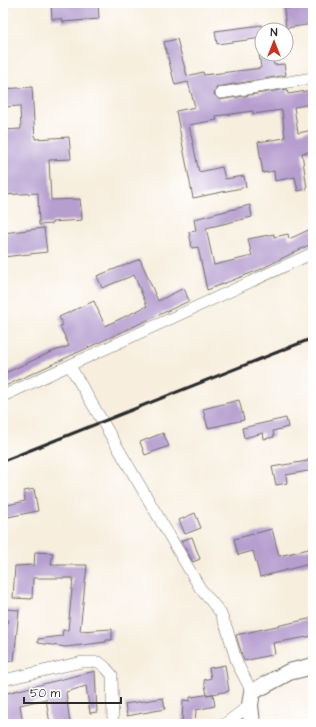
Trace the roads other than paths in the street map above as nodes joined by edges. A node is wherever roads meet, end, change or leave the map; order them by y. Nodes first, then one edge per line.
1 (313, 78) edge
2 (221, 93) dead end
3 (313, 253) edge
4 (70, 366) junction
5 (3, 396) edge
6 (313, 666) edge
7 (3, 680) edge
8 (251, 698) junction
9 (113, 724) edge
10 (225, 724) edge
11 (252, 724) edge

1 - 2 street
3 - 4 street
4 - 5 street
4 - 8 street
6 - 8 main road
7 - 9 street
8 - 10 street
8 - 11 main road

